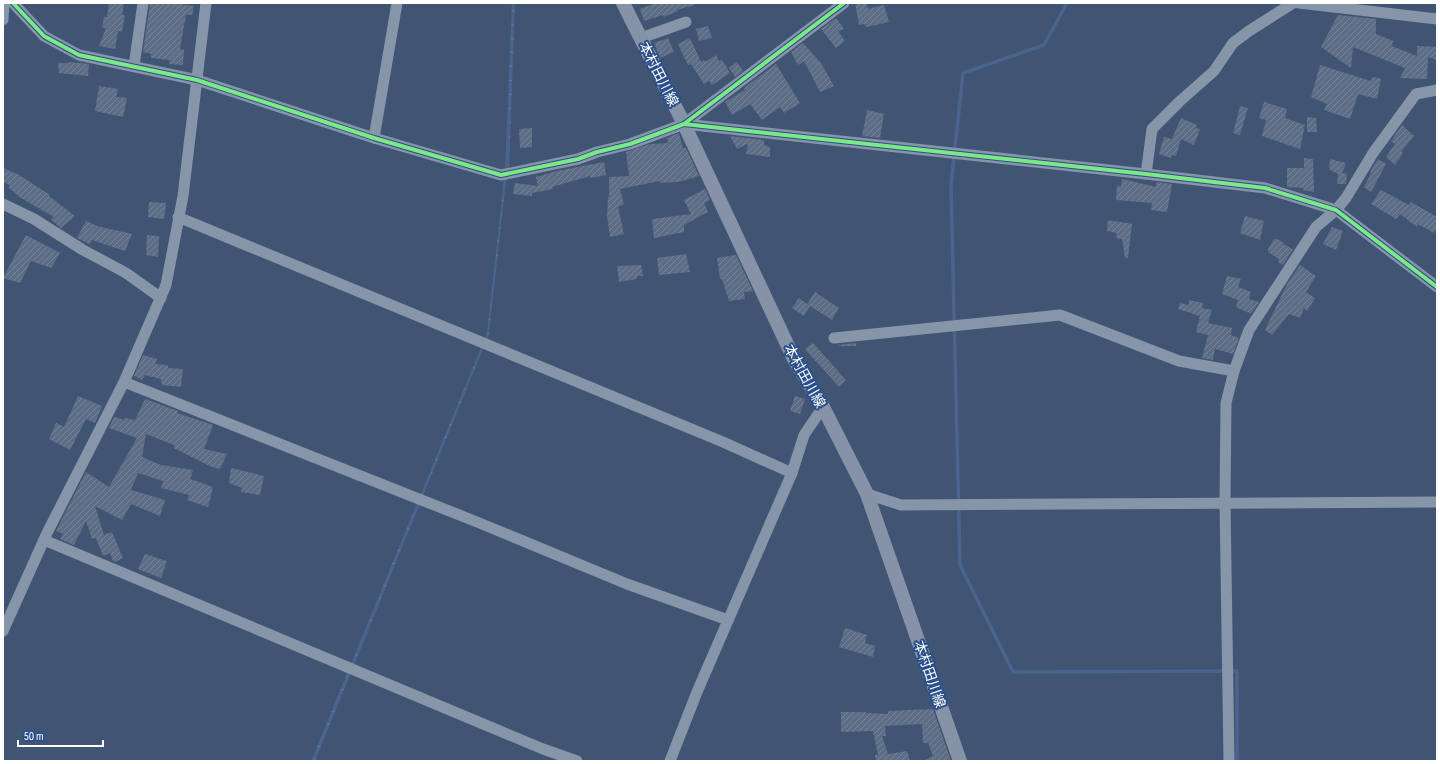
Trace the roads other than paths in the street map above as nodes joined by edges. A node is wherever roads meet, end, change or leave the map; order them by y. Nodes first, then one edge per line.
1 (4, 3) edge
2 (13, 3) edge
3 (143, 3) edge
4 (206, 3) edge
5 (397, 3) edge
6 (623, 3) edge
7 (844, 3) edge
8 (1293, 3) edge
9 (1299, 3) edge
10 (1437, 19) edge
11 (3, 20) edge
12 (686, 22) dead end
13 (641, 38) junction
14 (134, 66) junction
15 (197, 80) junction
16 (1437, 90) edge
17 (684, 124) junction
18 (374, 138) junction
19 (1146, 174) junction
20 (3, 204) edge
21 (1336, 210) junction
22 (178, 217) junction
23 (1437, 287) edge
24 (161, 298) junction
25 (834, 338) dead end
26 (1234, 371) junction
27 (124, 382) junction
28 (823, 407) junction
29 (792, 473) junction
30 (867, 494) junction
31 (1225, 502) junction
32 (1437, 502) edge
33 (44, 540) junction
34 (728, 620) junction
35 (3, 631) edge
36 (577, 761) edge
37 (670, 761) edge
38 (960, 761) edge
39 (1229, 761) edge

1 - 11 street
2 - 14 street
3 - 14 street
4 - 15 street
5 - 18 street
6 - 13 main road, 本村田川線
7 - 17 street
8 - 19 street
9 - 10 street
12 - 13 street
13 - 17 main road, 本村田川線
14 - 15 street
15 - 18 street
15 - 22 street
16 - 21 street
17 - 18 street
17 - 19 street
17 - 28 main road, 本村田川線
19 - 21 street
20 - 24 street
21 - 23 street
21 - 26 street
22 - 24 street
22 - 29 street
24 - 27 street
25 - 26 street
26 - 31 street
27 - 33 street
27 - 34 street
28 - 29 street
28 - 30 main road, 本村田川線
29 - 34 street
30 - 31 street
30 - 38 main road, 本村田川線
31 - 32 street
31 - 39 street
33 - 35 street
33 - 36 street
34 - 37 street

